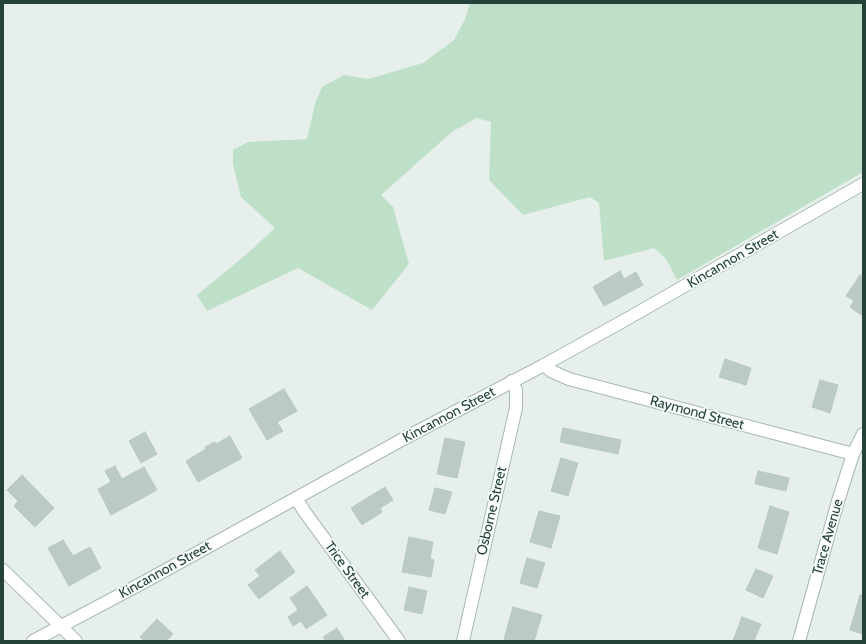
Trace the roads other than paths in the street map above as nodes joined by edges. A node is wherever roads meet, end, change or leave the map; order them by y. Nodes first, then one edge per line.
1 (863, 184) edge
2 (544, 365) junction
3 (512, 381) junction
4 (863, 434) edge
5 (853, 454) junction
6 (296, 498) junction
7 (3, 570) edge
8 (61, 626) junction
9 (33, 641) edge
10 (76, 641) edge
11 (399, 641) edge
12 (463, 641) edge
13 (799, 641) edge

1 - 2 street, Kincannon Street
2 - 3 street, Kincannon Street
2 - 5 street, Raymond Street
3 - 6 street, Kincannon Street
3 - 12 street, Osborne Street
4 - 5 street, Trace Avenue
5 - 13 street, Trace Avenue
6 - 8 street, Kincannon Street
6 - 11 street, Trice Street
7 - 8 street
8 - 9 street, Kincannon Street
8 - 10 street

